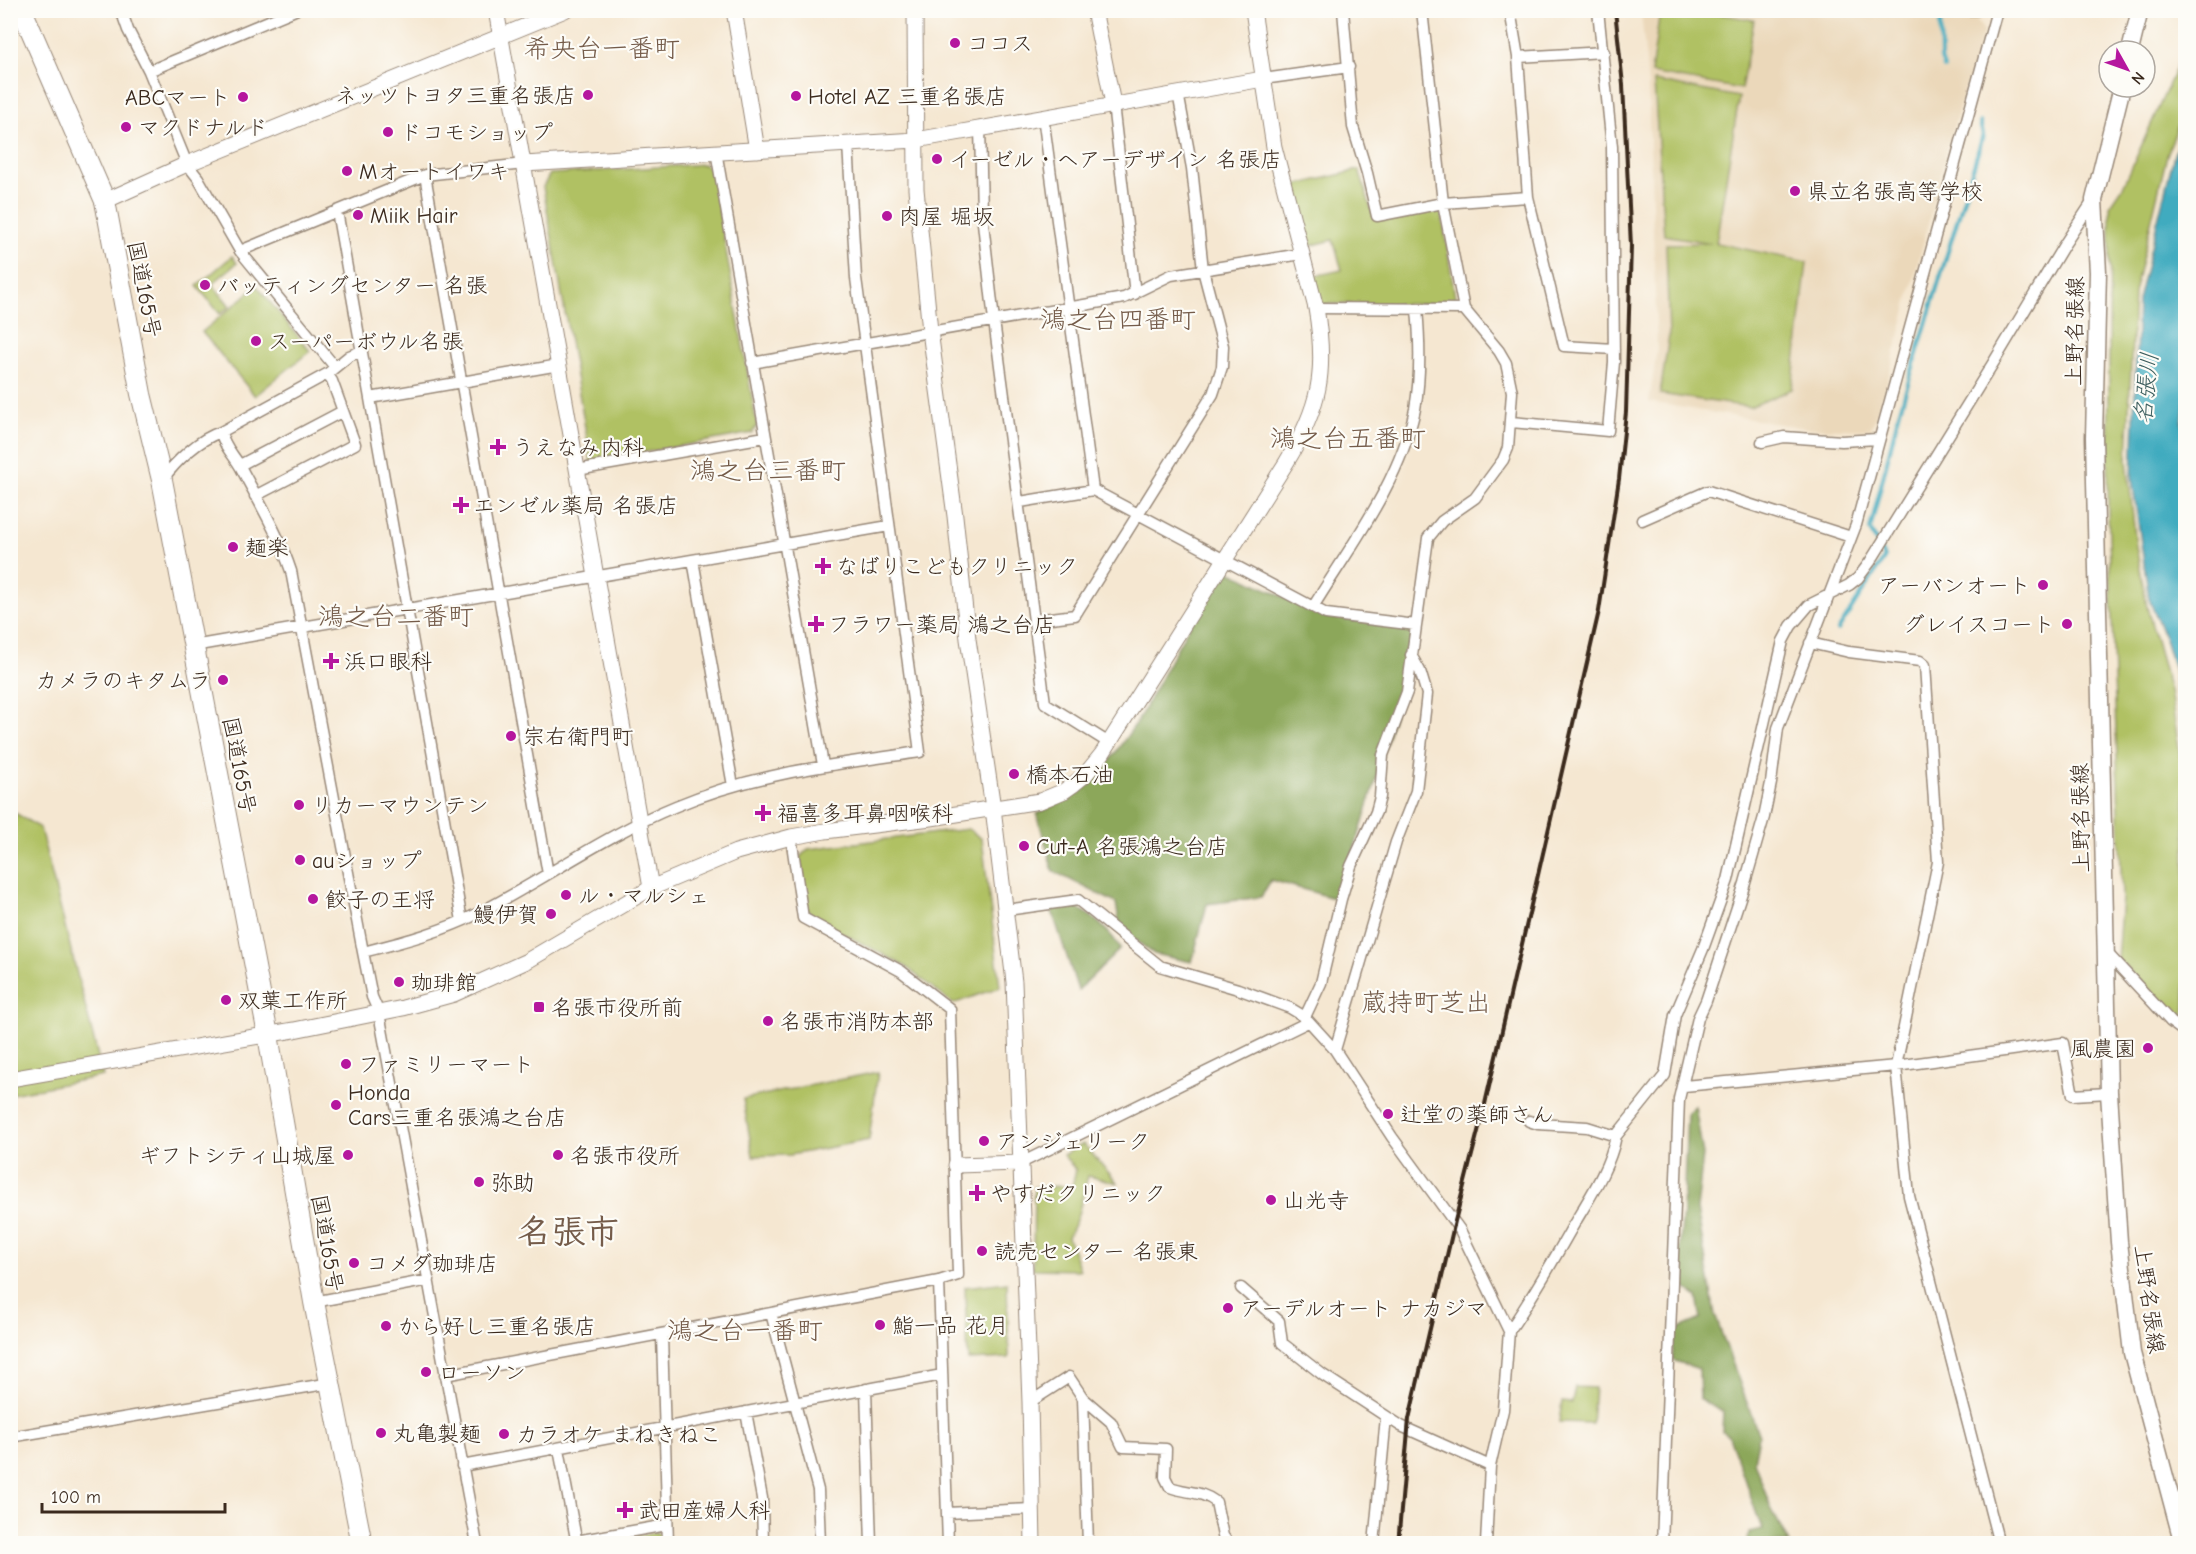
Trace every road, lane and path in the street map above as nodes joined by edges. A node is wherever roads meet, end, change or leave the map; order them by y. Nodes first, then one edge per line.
1 (22, 10) edge
2 (121, 10) edge
3 (294, 10) edge
4 (496, 10) edge
5 (565, 10) edge
6 (734, 10) edge
7 (930, 10) edge
8 (1094, 10) edge
9 (1253, 10) edge
10 (1343, 10) edge
11 (1422, 10) edge
12 (1510, 10) edge
13 (1598, 10) edge
14 (1950, 10) edge
15 (1978, 10) edge
16 (1997, 10) edge
17 (2140, 10) edge
18 (915, 14) edge
19 (501, 38) junction
20 (2133, 39) edge
21 (1604, 52) junction
22 (1518, 57) junction
23 (1350, 67) junction
24 (148, 71) junction
25 (1263, 79) junction
26 (1179, 93) junction
27 (2119, 99) edge
28 (1113, 104) junction
29 (1043, 116) junction
30 (980, 127) junction
31 (916, 140) junction
32 (848, 144) junction
33 (757, 150) junction
34 (716, 151) junction
35 (187, 164) junction
36 (524, 164) junction
37 (425, 175) junction
38 (1528, 197) junction
39 (2094, 200) junction
40 (105, 201) junction
41 (1443, 203) junction
42 (337, 211) junction
43 (240, 250) junction
44 (1300, 254) junction
45 (1203, 270) junction
46 (1135, 294) junction
47 (1069, 307) junction
48 (1316, 308) junction
49 (1417, 309) junction
50 (1464, 309) junction
51 (994, 321) junction
52 (930, 331) junction
53 (866, 343) junction
54 (1614, 349) junction
55 (362, 351) junction
56 (752, 363) junction
57 (559, 365) junction
58 (331, 370) junction
59 (462, 382) junction
60 (370, 398) junction
61 (343, 411) junction
62 (1511, 422) junction
63 (221, 432) junction
64 (765, 437) junction
65 (1878, 439) junction
66 (1762, 442) dead end
67 (240, 465) junction
68 (577, 470) junction
69 (162, 480) junction
70 (1093, 490) junction
71 (255, 496) junction
72 (1020, 502) junction
73 (1137, 514) junction
74 (1642, 520) dead end
75 (889, 526) junction
76 (1851, 537) junction
77 (784, 544) junction
78 (693, 560) junction
79 (1223, 561) junction
80 (597, 577) junction
81 (1831, 593) junction
82 (499, 594) junction
83 (1313, 607) junction
84 (407, 610) junction
85 (1035, 620) junction
86 (1416, 625) junction
87 (301, 628) junction
88 (1810, 643) junction
89 (193, 646) junction
90 (1411, 655) junction
91 (1109, 743) junction
92 (823, 765) junction
93 (733, 786) junction
94 (993, 808) junction
95 (639, 822) junction
96 (791, 837) junction
97 (548, 874) junction
98 (651, 888) junction
99 (1006, 910) junction
100 (462, 921) junction
101 (2105, 951) junction
102 (363, 952) junction
103 (379, 1013) junction
104 (1306, 1020) junction
105 (2186, 1033) edge
106 (268, 1035) junction
107 (1335, 1050) junction
108 (1896, 1066) junction
109 (10, 1079) edge
110 (1684, 1086) junction
111 (2109, 1093) junction
112 (1529, 1121) dead end
113 (1616, 1136) junction
114 (1021, 1163) junction
115 (956, 1165) junction
116 (429, 1280) junction
117 (939, 1281) junction
118 (1241, 1288) dead end
119 (314, 1302) junction
120 (771, 1313) junction
121 (1509, 1331) junction
122 (662, 1335) junction
123 (445, 1375) junction
124 (942, 1375) junction
125 (331, 1383) junction
126 (866, 1389) junction
127 (1083, 1398) junction
128 (1030, 1402) junction
129 (794, 1404) junction
130 (746, 1412) junction
131 (1386, 1417) junction
132 (666, 1428) junction
133 (10, 1437) edge
134 (559, 1449) junction
135 (462, 1466) junction
136 (1490, 1466) junction
137 (1032, 1509) junction
138 (946, 1513) junction
139 (667, 1525) junction
140 (577, 1542) edge
141 (362, 1544) edge
142 (477, 1544) edge
143 (668, 1544) edge
144 (763, 1544) edge
145 (820, 1544) edge
146 (871, 1544) edge
147 (948, 1544) edge
148 (1033, 1544) edge
149 (1088, 1544) edge
150 (1229, 1544) edge
151 (1374, 1544) edge
152 (1486, 1544) edge
153 (1662, 1544) edge
154 (2000, 1544) edge
155 (2183, 1544) edge

1 - 40 highway, 国道165号
2 - 24 street
3 - 24 street
4 - 19 street
5 - 19 street
6 - 33 street
7 - 18 street
8 - 28 street
9 - 25 street
10 - 23 street
11 - 41 street
12 - 22 street
13 - 21 street
14 - 15 street
16 - 65 street
17 - 20 main road
18 - 31 street
19 - 35 street
19 - 36 street
21 - 22 street
21 - 54 street
22 - 38 street
23 - 25 street
23 - 41 street
24 - 35 street
25 - 26 street
25 - 44 street
26 - 28 street
26 - 45 street
27 - 39 main road, 上野名張線
28 - 29 street
28 - 46 street
29 - 30 street
29 - 47 street
30 - 31 street
30 - 51 street
31 - 32 street
31 - 52 street
32 - 33 street
32 - 53 street
33 - 34 street
34 - 36 street
34 - 56 street
35 - 40 street
35 - 43 street
36 - 37 street
36 - 57 street
37 - 42 street
37 - 59 street
38 - 41 street
38 - 54 street
39 - 81 street
39 - 101 main road, 上野名張線
40 - 69 highway, 国道165号
41 - 50 street
42 - 43 street
42 - 55 street
43 - 58 street
44 - 45 street
44 - 48 street
45 - 46 street
45 - 73 street
46 - 47 street
47 - 51 street
47 - 70 street
48 - 49 street
48 - 79 street
49 - 50 street
49 - 83 street
50 - 62 street
51 - 52 street
51 - 72 street
52 - 53 street
52 - 94 street
53 - 56 street
53 - 75 street
54 - 62 street
55 - 58 street
55 - 60 street
56 - 64 street
57 - 59 street
57 - 68 street
58 - 61 street
58 - 63 street
59 - 60 street
59 - 82 street
60 - 84 street
61 - 67 street
61 - 71 street
62 - 86 street
63 - 67 street
63 - 69 street
64 - 68 street
64 - 77 street
65 - 66 street
65 - 76 street
67 - 71 street
68 - 80 street
69 - 89 highway, 国道165号
70 - 72 street
70 - 73 street
71 - 87 street
72 - 85 street
73 - 79 street
73 - 85 street
74 - 76 street
75 - 77 street
75 - 92 street
76 - 81 street
77 - 78 street
77 - 92 street
78 - 80 street
78 - 93 street
79 - 83 street
79 - 91 street
80 - 82 street
80 - 95 street
81 - 88 street
81 - 113 street
82 - 84 street
82 - 97 street
83 - 86 street
84 - 87 street
84 - 100 street
85 - 91 street
86 - 90 street
87 - 89 street
87 - 102 street
88 - 108 street
88 - 110 street
89 - 106 highway, 国道165号
90 - 104 street
90 - 107 street
91 - 94 street
92 - 93 street
93 - 95 street
94 - 96 street
94 - 99 street
95 - 97 street
95 - 98 street
96 - 98 street
96 - 115 street
97 - 100 street
98 - 103 street
99 - 104 street
99 - 114 street
100 - 102 street
101 - 105 street
101 - 111 main road, 上野名張線
102 - 103 street
103 - 106 street
103 - 116 street
104 - 107 street
104 - 114 street
106 - 109 street
106 - 119 highway, 国道165号
107 - 121 street
108 - 110 street
108 - 111 street
108 - 154 street
110 - 153 street
111 - 155 main road, 上野名張線
112 - 113 street
113 - 121 street
114 - 115 street
114 - 128 street
115 - 117 street
116 - 119 street
116 - 123 street
117 - 120 street
117 - 124 street
118 - 131 street
119 - 125 highway, 国道165号
120 - 122 street
120 - 129 street
121 - 136 street
122 - 123 street
122 - 132 street
123 - 135 street
124 - 126 street
124 - 138 street
125 - 133 street
125 - 141 highway, 国道165号
126 - 129 street
126 - 146 street
127 - 128 street
127 - 149 street
127 - 150 street
128 - 137 street
129 - 130 street
129 - 145 street
130 - 132 street
130 - 144 street
131 - 136 street
131 - 151 street
132 - 134 street
132 - 139 street
134 - 135 street
134 - 140 street
135 - 142 street
136 - 152 street
137 - 138 street
137 - 148 street
138 - 147 street
139 - 140 street
139 - 143 street

